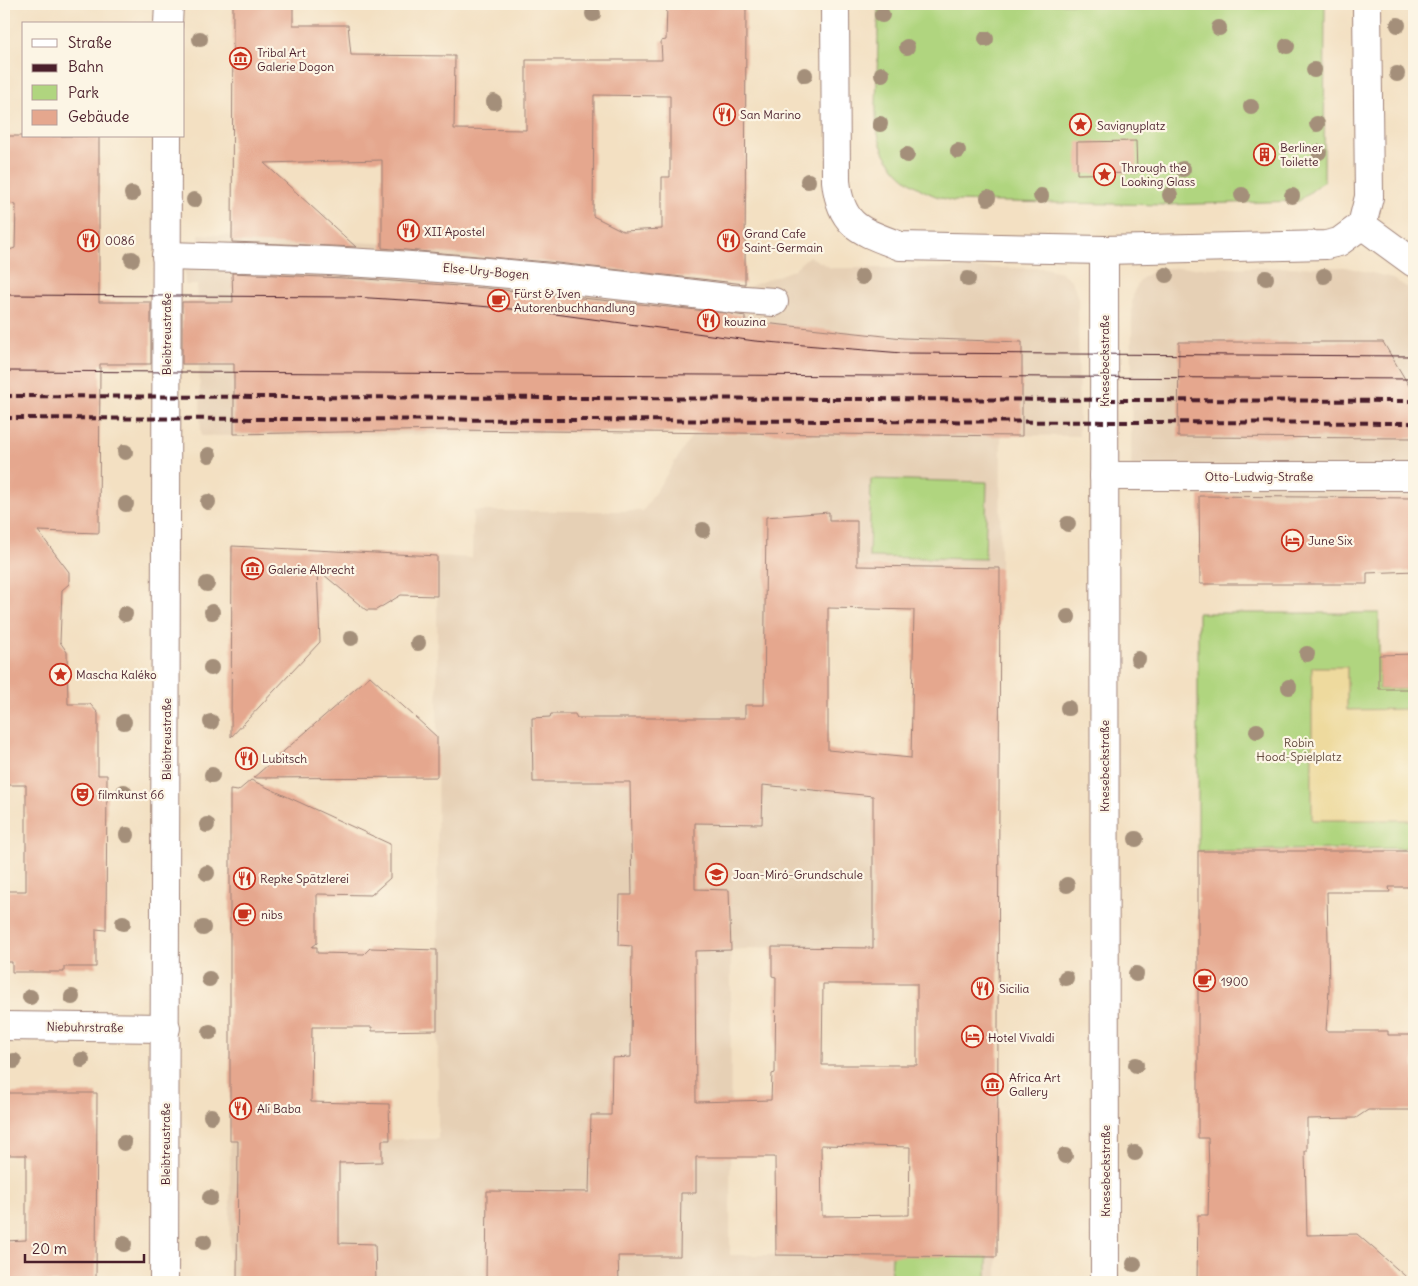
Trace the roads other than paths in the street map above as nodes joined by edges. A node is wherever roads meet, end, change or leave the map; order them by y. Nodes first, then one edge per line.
1 (169, 4) edge
2 (835, 4) edge
3 (1367, 4) edge
4 (168, 22) edge
5 (167, 138) edge
6 (1362, 225) junction
7 (1104, 250) junction
8 (166, 256) junction
9 (1414, 263) edge
10 (774, 302) dead end
11 (1104, 476) junction
12 (1414, 476) edge
13 (4, 1026) edge
14 (166, 1028) junction
15 (164, 1282) edge
16 (1105, 1282) edge

1 - 4 street
2 - 7 street
3 - 6 street
5 - 8 street, Bleibtreustraße
6 - 7 street
6 - 9 street
7 - 11 street, Knesebeckstraße
8 - 10 street, Else-Ury-Bogen
8 - 14 street, Bleibtreustraße
11 - 12 street, Otto-Ludwig-Straße
11 - 16 street, Knesebeckstraße
13 - 14 street, Niebuhrstraße
14 - 15 street, Bleibtreustraße

